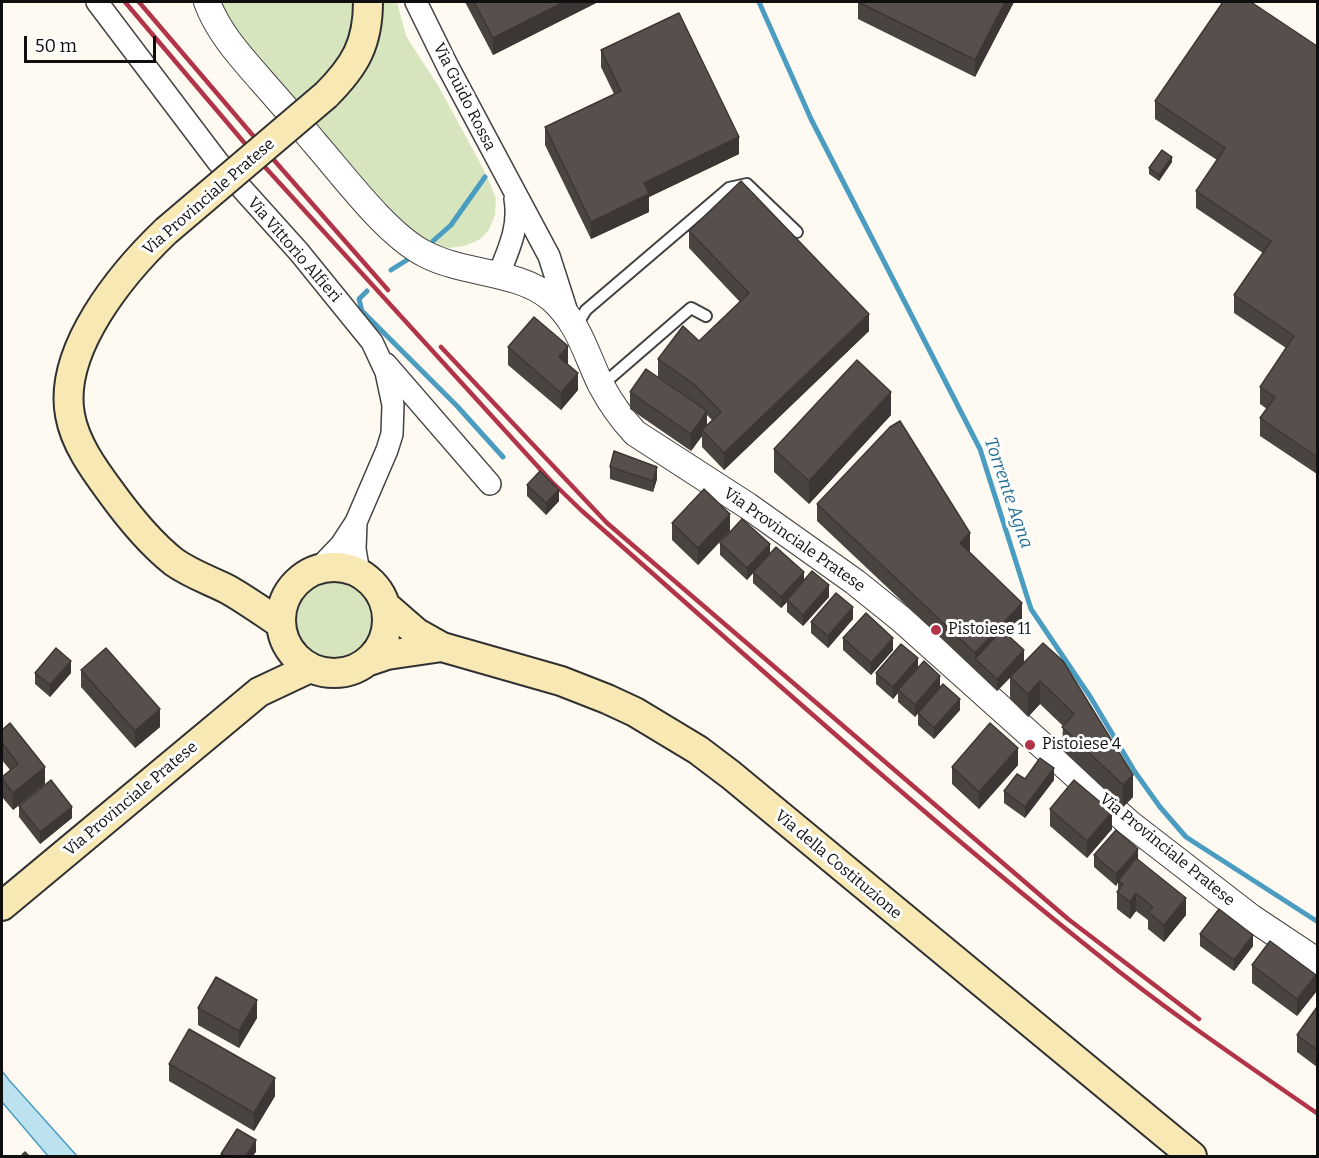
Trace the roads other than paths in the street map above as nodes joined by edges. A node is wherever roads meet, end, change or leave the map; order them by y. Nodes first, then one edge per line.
1 (97, 2) edge
2 (207, 2) edge
3 (368, 2) edge
4 (416, 2) edge
5 (514, 192) junction
6 (797, 232) dead end
7 (498, 276) junction
8 (706, 316) dead end
9 (571, 319) junction
10 (380, 357) junction
11 (602, 386) junction
12 (490, 484) dead end
13 (356, 522) junction
14 (318, 569) junction
15 (359, 573) junction
16 (226, 589) junction
17 (288, 594) junction
18 (386, 606) junction
19 (284, 636) junction
20 (442, 647) junction
21 (369, 662) junction
22 (310, 668) junction
23 (259, 692) junction
24 (2, 906) edge
25 (1317, 962) edge
26 (1192, 1156) edge

1 - 10 street, Via Vittorio Alfieri
2 - 7 street, Via Provinciale Pratese
3 - 16 main road, Via Provinciale Pratese, bridge
4 - 5 street, Via Guido Rossa
5 - 7 street, Via Guido Rossa
5 - 9 street, Via Guido Rossa
6 - 9 lane
7 - 9 street, Via Provinciale Pratese
8 - 11 lane
9 - 11 street, Via Provinciale Pratese
10 - 12 street, Via Vittorio Alfieri
10 - 13 street, Via Vittorio Alfieri
11 - 25 street, Via Provinciale Pratese
13 - 14 street, Via Vittorio Alfieri
13 - 15 street, Via Vittorio Alfieri
14 - 15 main road
14 - 17 main road
15 - 18 main road
16 - 17 main road, Via Provinciale Pratese
16 - 19 main road, Via Provinciale Pratese
17 - 19 main road
18 - 20 main road
18 - 21 main road
19 - 22 main road
19 - 23 main road, Via Provinciale Pratese
20 - 21 main road
20 - 26 main road, Via della Costituzione
21 - 22 main road
22 - 23 main road, Via Provinciale Pratese
23 - 24 main road, Via Provinciale Pratese

